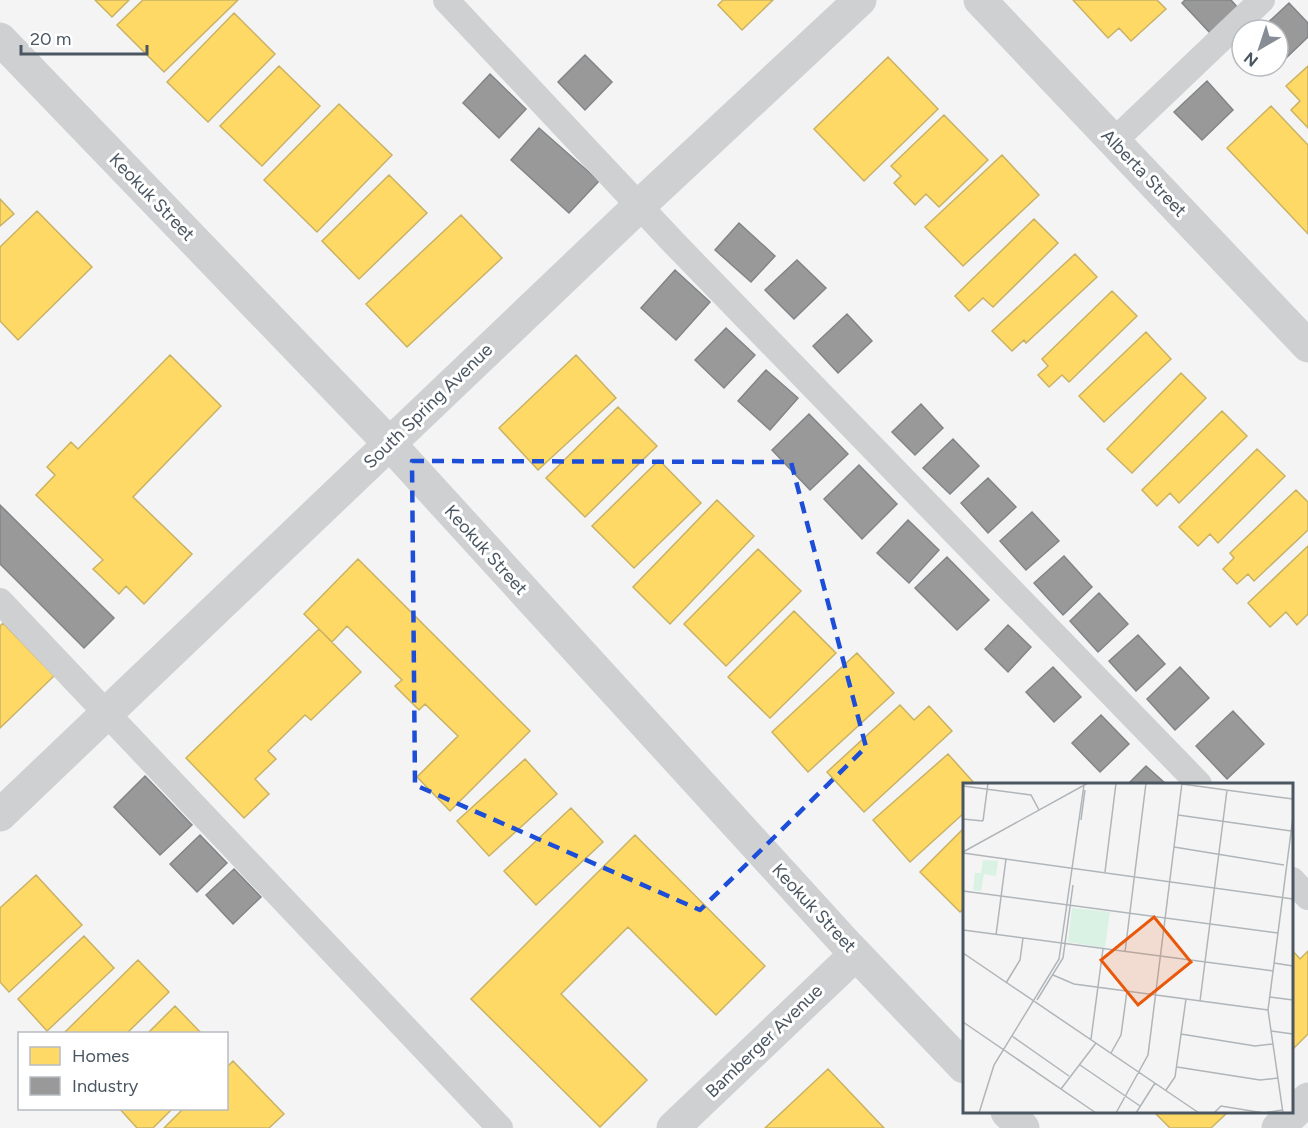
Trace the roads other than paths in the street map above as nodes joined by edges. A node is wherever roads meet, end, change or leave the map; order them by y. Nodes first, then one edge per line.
1 (446, 0) edge
2 (860, 0) edge
3 (980, 0) edge
4 (1262, 0) edge
5 (0, 39) edge
6 (1114, 141) junction
7 (639, 206) junction
8 (1305, 337) edge
9 (389, 443) junction
10 (0, 601) edge
11 (106, 713) junction
12 (1198, 783) edge
13 (0, 815) edge
14 (1293, 881) edge
15 (1308, 897) edge
16 (856, 954) junction
17 (963, 1066) edge
18 (1308, 1099) edge
19 (1008, 1113) edge
20 (500, 1128) edge
21 (674, 1128) edge
22 (1023, 1128) edge
23 (1278, 1128) edge

1 - 7 lane
2 - 7 street, South Spring Avenue
3 - 6 street, Alberta Street
4 - 6 lane
5 - 9 street, Keokuk Street
6 - 8 street, Alberta Street
7 - 9 street, South Spring Avenue
7 - 12 lane
9 - 11 street, South Spring Avenue
9 - 16 street, Keokuk Street
10 - 11 lane
11 - 13 street, South Spring Avenue
11 - 20 lane
14 - 15 lane
16 - 17 street, Keokuk Street
16 - 21 street, Bamberger Avenue
18 - 23 street
19 - 22 street

